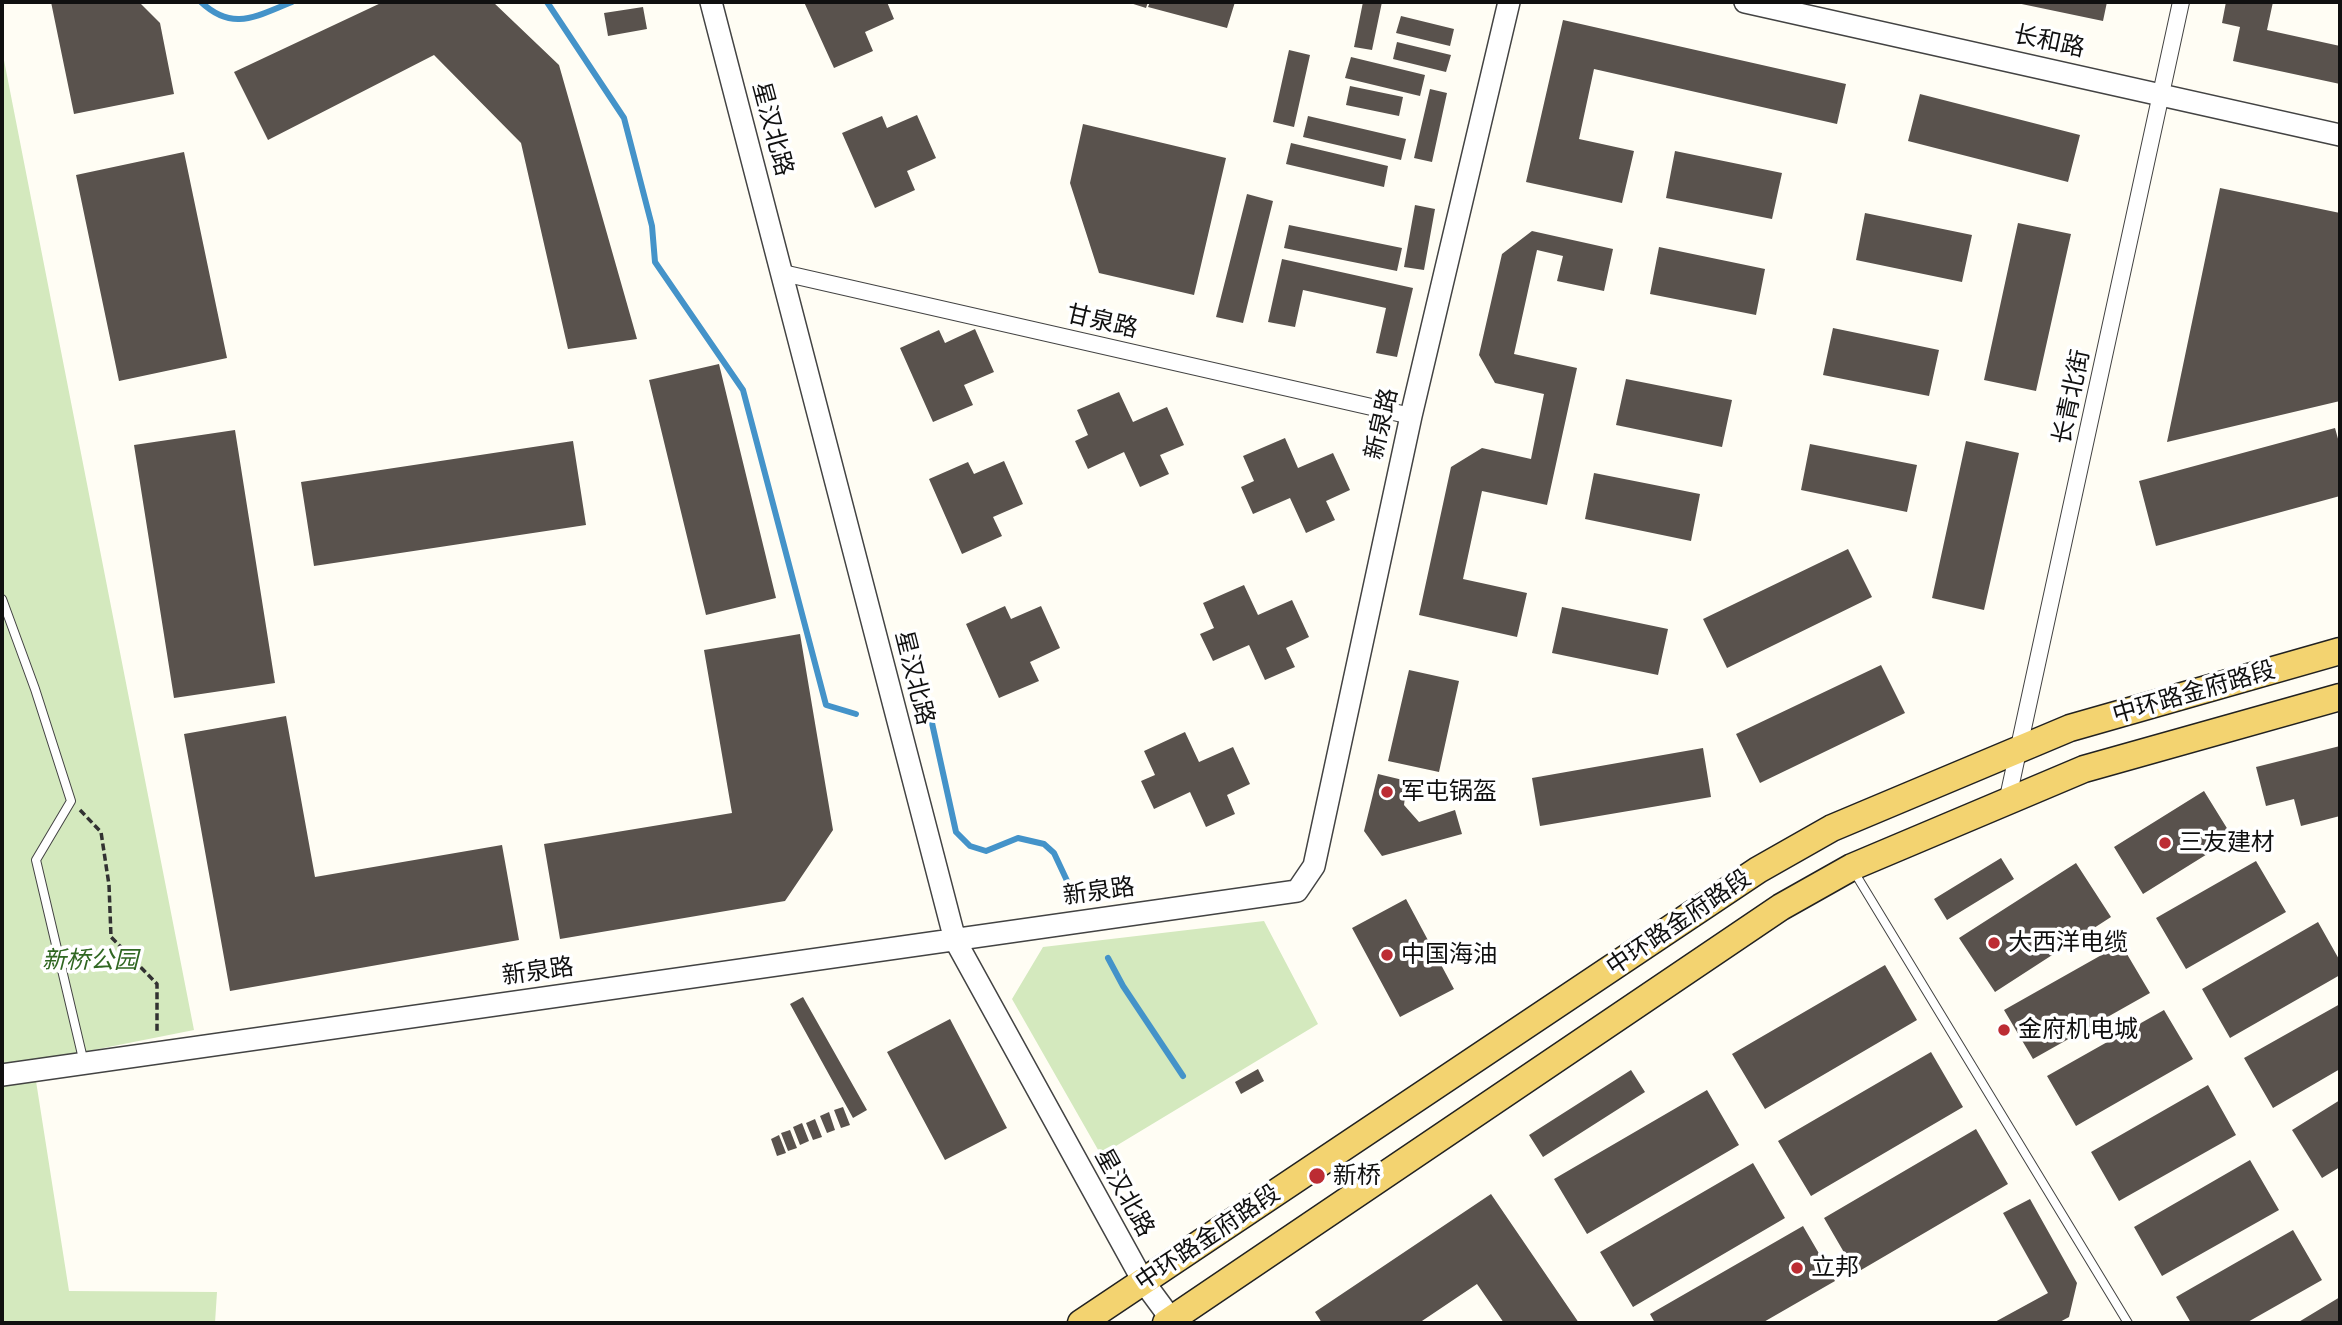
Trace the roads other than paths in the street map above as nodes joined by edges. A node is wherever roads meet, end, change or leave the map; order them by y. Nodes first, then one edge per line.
1 (711, 2) edge
2 (1509, 2) edge
3 (1745, 2) edge
4 (2181, 2) edge
5 (2161, 93) junction
6 (2340, 135) edge
7 (783, 273) junction
8 (1410, 416) junction
9 (2, 599) edge
10 (2340, 651) edge
11 (2340, 697) edge
12 (2018, 750) junction
13 (2007, 802) junction
14 (1852, 867) junction
15 (955, 940) junction
16 (85, 1063) junction
17 (2, 1075) edge
18 (1143, 1281) junction
19 (1170, 1322) edge
20 (1082, 1323) edge
21 (2128, 1323) edge

1 - 7 street, 星汉北路
2 - 8 street, 新泉路
3 - 5 street, 长和路
4 - 5 street, 长青北街
5 - 6 street, 长和路
5 - 12 street, 长青北街
7 - 8 street, 甘泉路
7 - 15 street, 星汉北路
8 - 15 street, 新泉路
9 - 16 lane
10 - 12 main road, 中环路金府路段
11 - 13 main road, 中环路金府路段
12 - 13 street, 长青北街
12 - 18 main road, 中环路金府路段
13 - 14 main road, 中环路金府路段
14 - 19 main road, 中环路金府路段
14 - 21 lane
15 - 16 street, 新泉路
15 - 18 street, 星汉北路
16 - 17 street, 新泉路
18 - 19 street, 星汉北路
18 - 20 main road, 中环路金府路段

